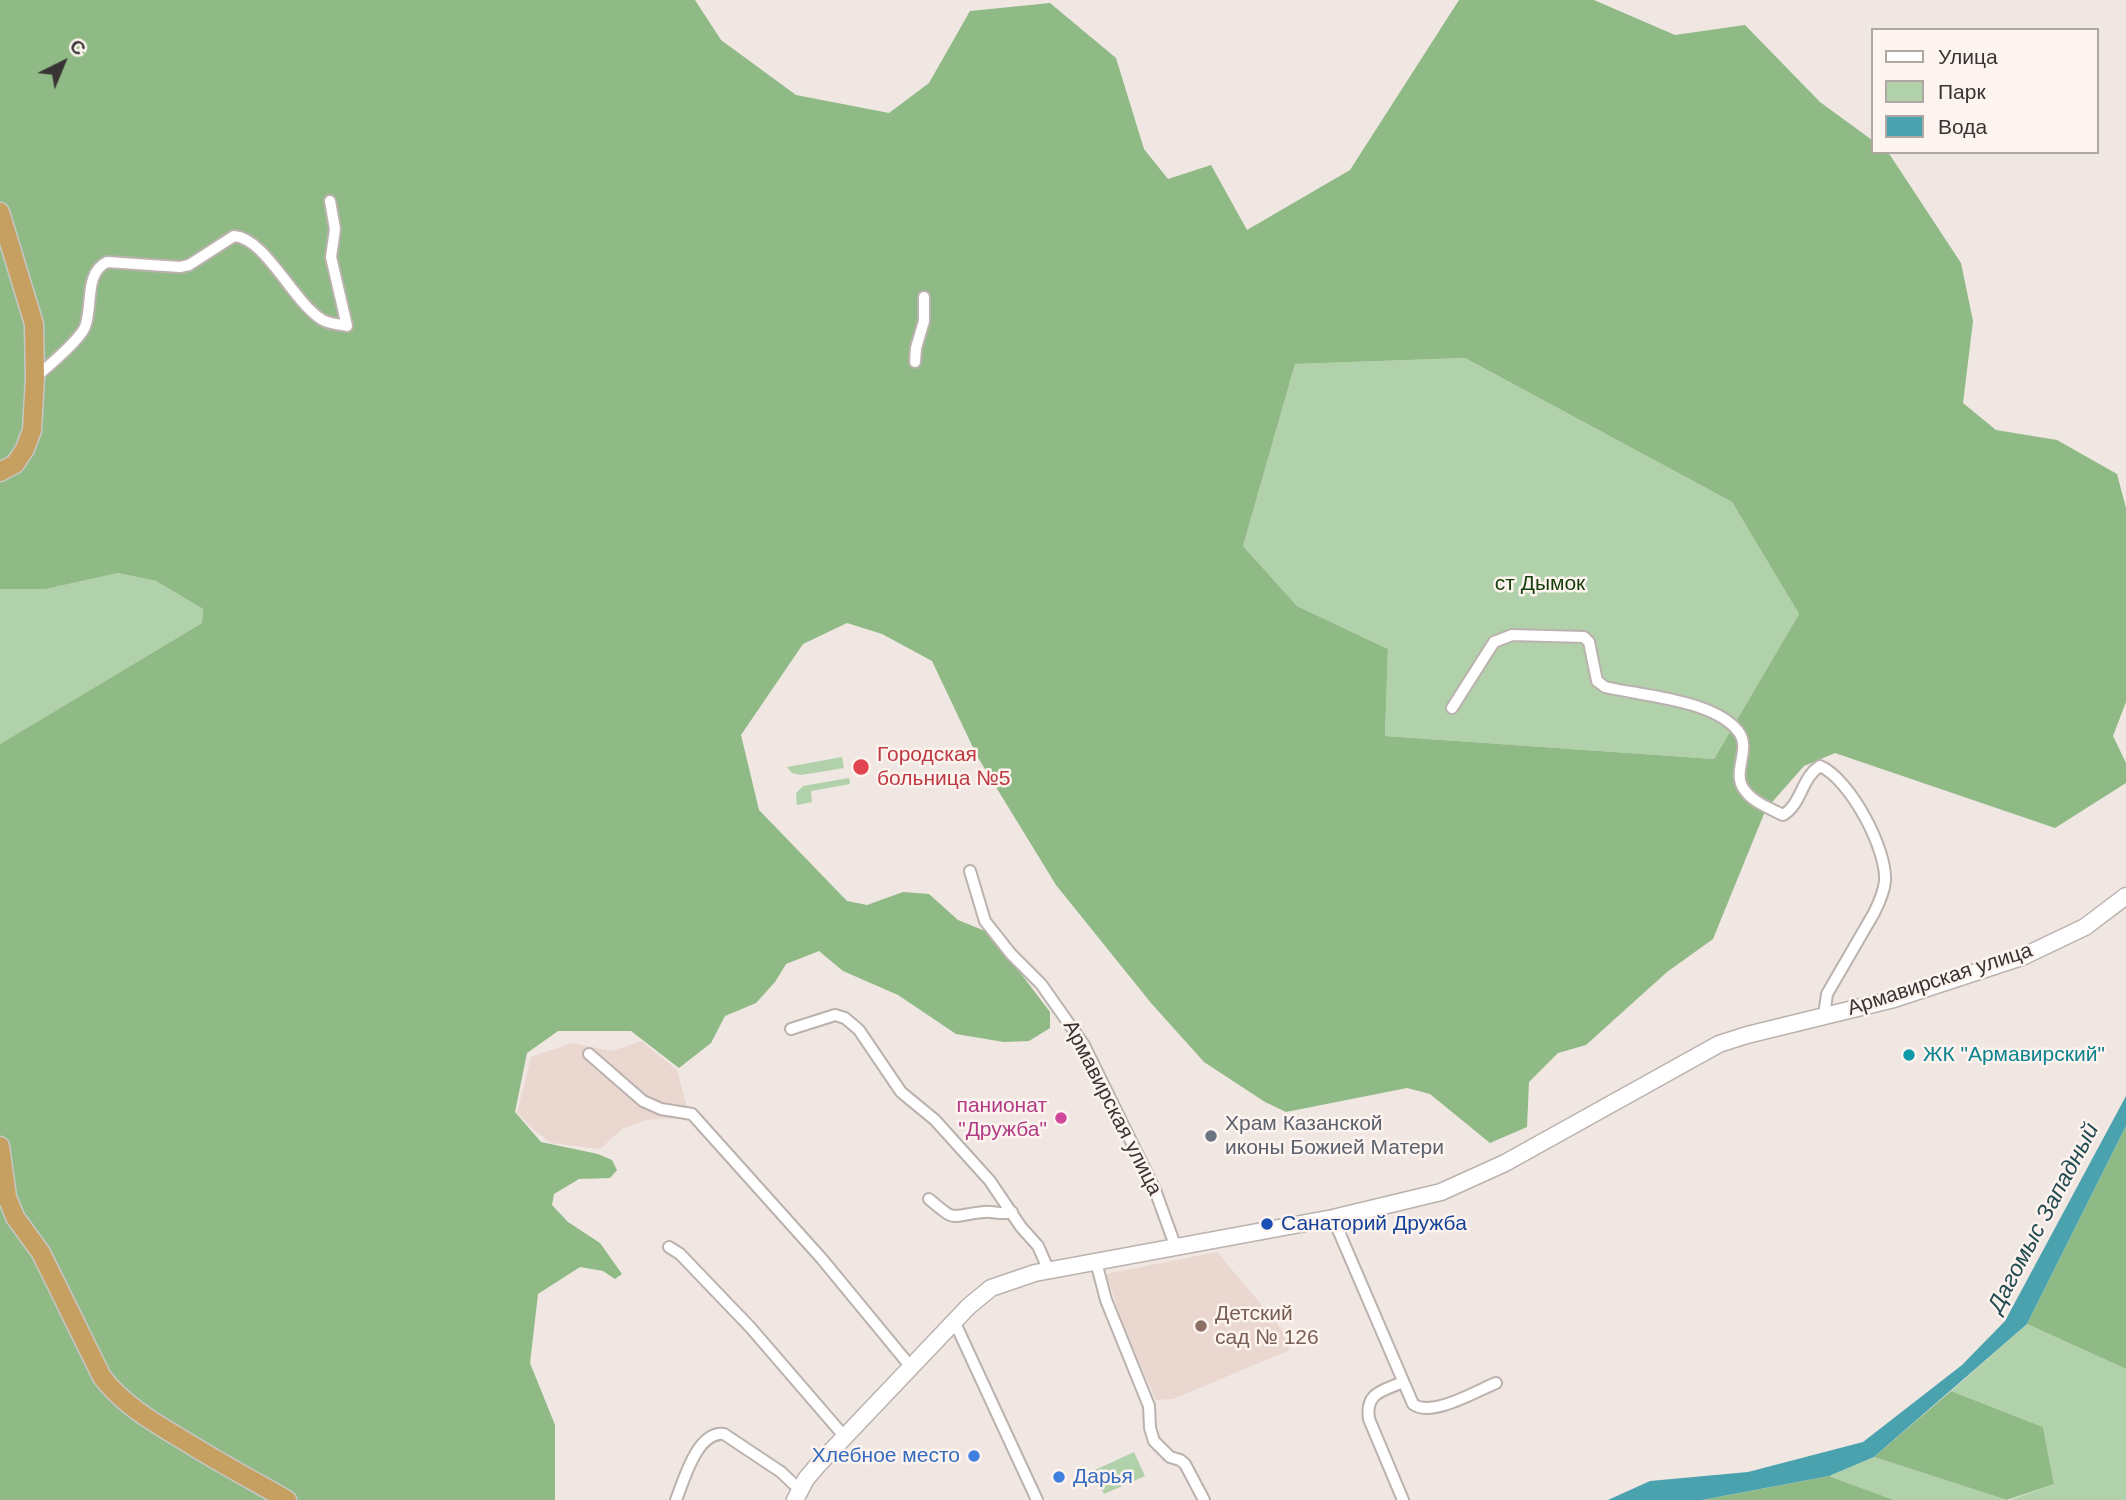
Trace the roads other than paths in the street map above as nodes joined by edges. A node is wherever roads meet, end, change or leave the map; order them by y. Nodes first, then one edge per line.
1 (330, 201) dead end
2 (0, 212) edge
3 (924, 297) dead end
4 (915, 362) dead end
5 (35, 378) junction
6 (0, 472) edge
7 (1452, 708) dead end
8 (970, 871) dead end
9 (2126, 896) edge
10 (1824, 1016) junction
11 (791, 1029) dead end
12 (589, 1054) dead end
13 (0, 1146) edge
14 (929, 1199) dead end
15 (1012, 1212) junction
16 (1333, 1218) junction
17 (669, 1247) dead end
18 (1176, 1248) junction
19 (1096, 1262) junction
20 (1049, 1271) junction
21 (955, 1322) junction
22 (911, 1367) junction
23 (1404, 1382) junction
24 (1496, 1383) dead end
25 (844, 1436) junction
26 (798, 1495) edge
27 (287, 1500) edge
28 (676, 1500) edge
29 (1037, 1500) edge
30 (1204, 1500) edge
31 (1403, 1500) edge

1 - 5 street
2 - 5 highway
3 - 4 street
5 - 6 highway
7 - 10 street, Армавирская улица
8 - 18 street, Армавирская улица
9 - 10 main road, Армавирская улица
10 - 16 main road, Армавирская улица
11 - 15 street
12 - 22 street
13 - 27 highway
14 - 15 street
15 - 20 street
16 - 18 main road, Армавирская улица
16 - 23 street
17 - 25 street
18 - 19 main road, Армавирская улица
19 - 20 main road, Армавирская улица
19 - 30 street
20 - 21 main road, Армавирская улица
21 - 22 main road, Армавирская улица
21 - 29 street
22 - 25 main road, Армавирская улица
23 - 24 street
23 - 31 street
25 - 26 main road, Армавирская улица
26 - 28 street

